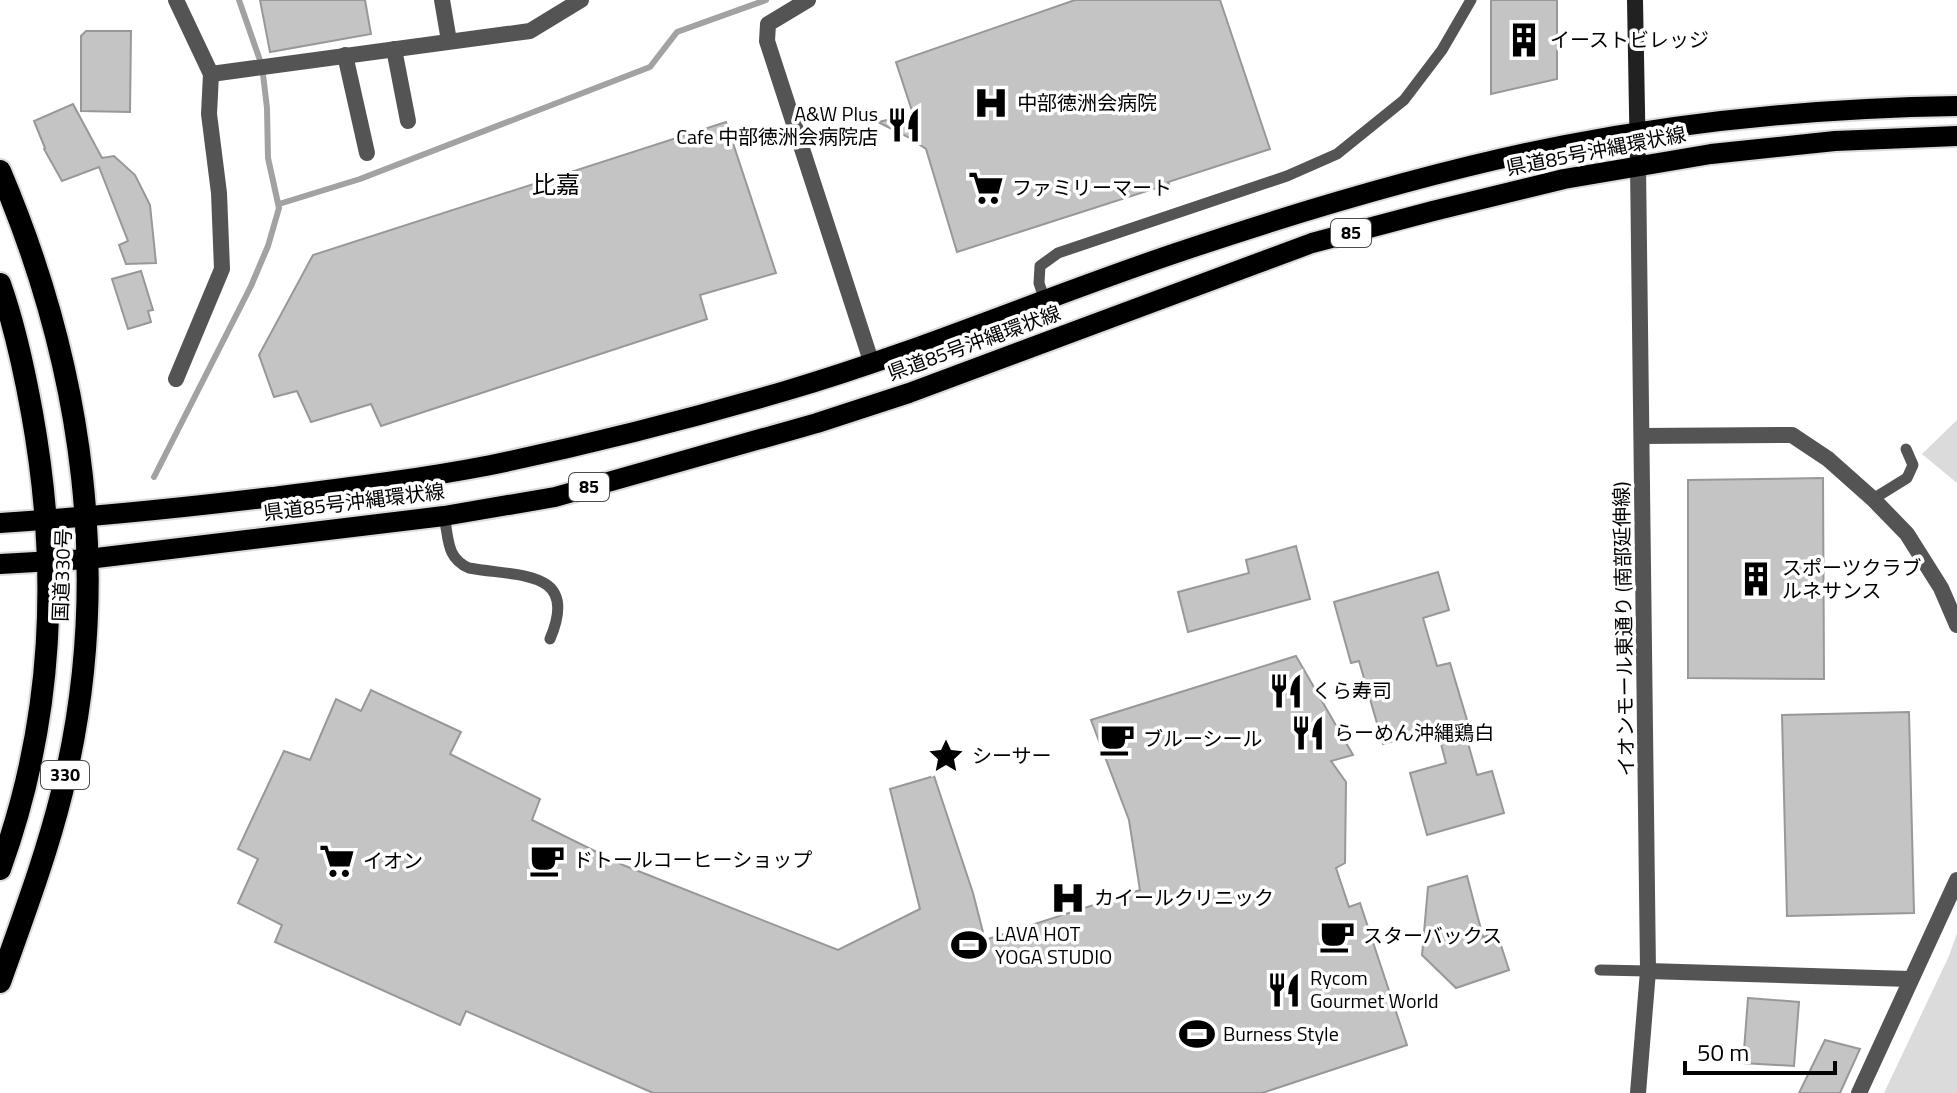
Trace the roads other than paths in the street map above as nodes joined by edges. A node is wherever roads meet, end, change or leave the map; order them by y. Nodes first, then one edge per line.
1 (176, 0) edge
2 (442, 0) edge
3 (581, 0) edge
4 (808, 0) edge
5 (1471, 0) edge
6 (1635, 0) edge
7 (449, 41) junction
8 (394, 49) junction
9 (345, 55) junction
10 (211, 74) junction
11 (1957, 106) edge
12 (408, 121) dead end
13 (1638, 133) junction
14 (1957, 136) edge
15 (367, 153) dead end
16 (1638, 165) junction
17 (0, 171) edge
18 (0, 284) edge
19 (1045, 301) junction
20 (872, 364) junction
21 (176, 379) dead end
22 (1642, 436) junction
23 (1906, 449) dead end
24 (1873, 499) junction
25 (444, 516) junction
26 (88, 517) junction
27 (46, 520) junction
28 (0, 523) edge
29 (88, 559) junction
30 (49, 562) junction
31 (0, 564) edge
32 (1957, 625) edge
33 (550, 639) dead end
34 (0, 869) edge
35 (1957, 880) edge
36 (1600, 970) dead end
37 (1648, 971) junction
38 (1910, 979) junction
39 (0, 982) edge
40 (1638, 1093) edge
41 (1859, 1093) edge

1 - 10 street
2 - 7 street
3 - 7 street
4 - 20 street
5 - 19 lane
6 - 13 main road
7 - 8 street
8 - 9 street
8 - 12 street
9 - 10 street
9 - 15 street
10 - 21 street
11 - 13 main road, 県道85号沖縄環状線 / 85
13 - 16 main road
13 - 19 main road, 県道85号沖縄環状線 / 85
14 - 16 main road, 県道85号沖縄環状線 / 85
16 - 22 street, イオンモール東通り (南部延伸線)
16 - 25 main road, 県道85号沖縄環状線 / 85
17 - 26 highway, 国道330号 / 330
18 - 27 highway, 国道330号 / 330
19 - 20 main road, 県道85号沖縄環状線 / 85
20 - 26 main road, 県道85号沖縄環状線 / 85
22 - 24 street
22 - 37 street, イオンモール東通り (南部延伸線)
23 - 24 lane
24 - 32 street
25 - 29 main road, 県道85号沖縄環状線 / 85
25 - 33 lane
26 - 27 main road, 県道85号沖縄環状線 / 85
26 - 29 highway, 国道330号 / 330
27 - 28 main road, 県道85号沖縄環状線 / 85
27 - 30 highway, 国道330号 / 330
29 - 30 main road, 県道85号沖縄環状線 / 85
29 - 39 highway, 国道330号 / 330
30 - 31 main road, 県道85号沖縄環状線 / 85
30 - 34 highway, 国道330号 / 330
35 - 38 street
36 - 37 lane
37 - 38 street
37 - 40 street, イオンモール東通り (南部延伸線)
38 - 41 street

